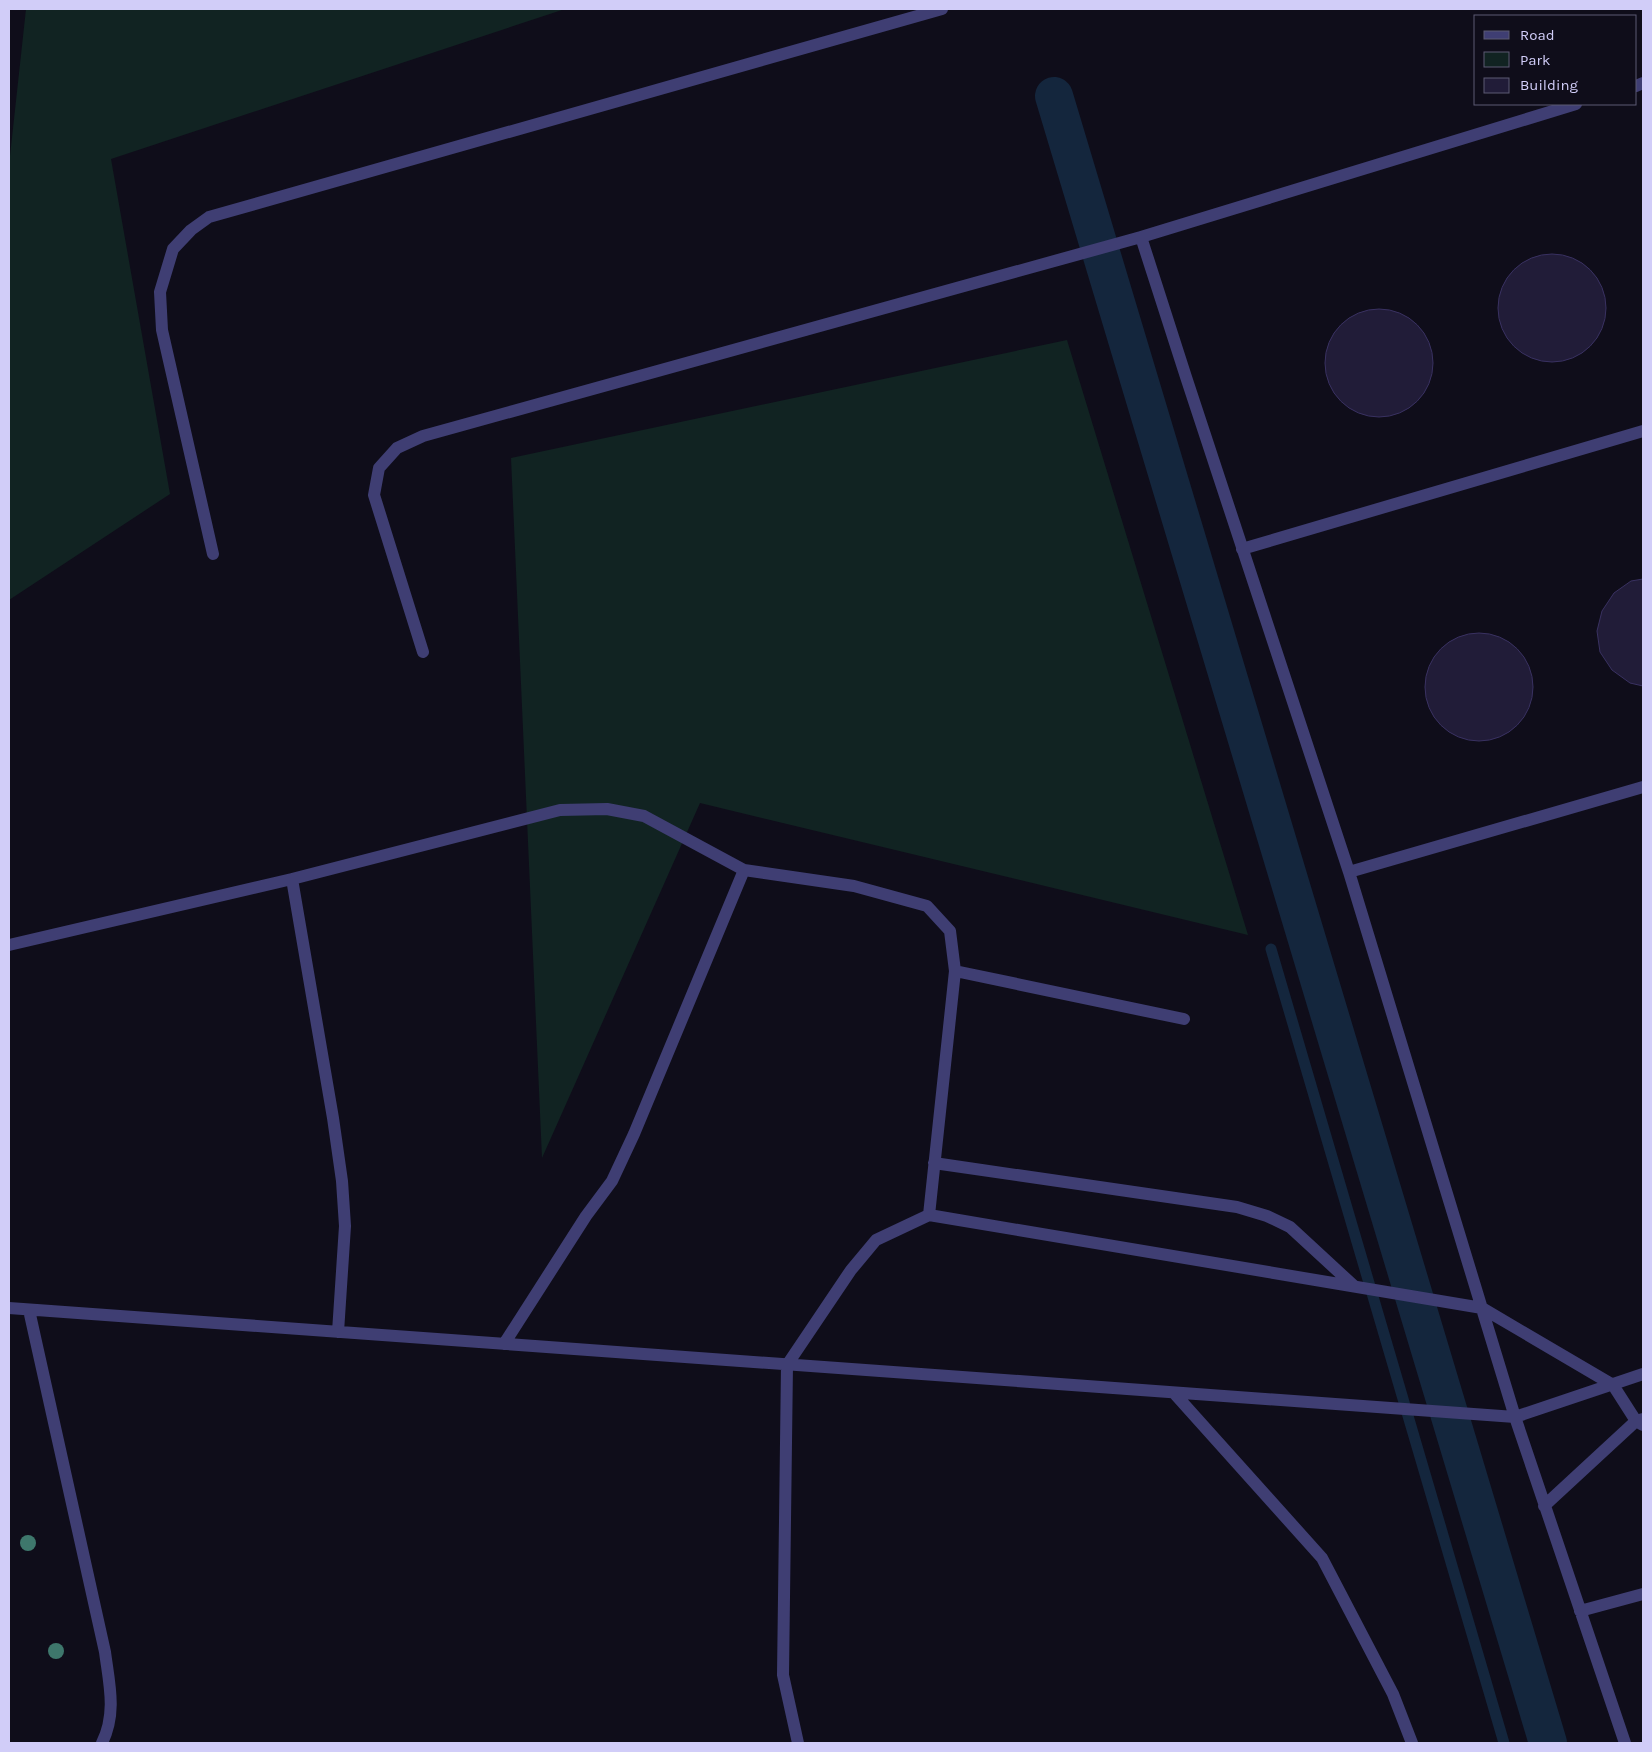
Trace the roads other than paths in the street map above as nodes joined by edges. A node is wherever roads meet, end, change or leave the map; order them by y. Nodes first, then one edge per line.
1 (942, 9) edge
2 (1573, 105) edge
3 (1141, 237) junction
4 (1643, 431) edge
5 (1242, 549) junction
6 (213, 554) dead end
7 (423, 652) dead end
8 (1643, 787) edge
9 (744, 870) junction
10 (1349, 872) junction
11 (292, 879) junction
12 (9, 945) edge
13 (954, 972) junction
14 (1184, 1019) dead end
15 (934, 1163) junction
16 (928, 1215) junction
17 (1354, 1286) junction
18 (9, 1308) edge
19 (1482, 1308) junction
20 (29, 1310) junction
21 (338, 1332) junction
22 (504, 1344) junction
23 (787, 1365) junction
24 (1643, 1374) edge
25 (1613, 1385) junction
26 (1174, 1393) junction
27 (1515, 1417) junction
28 (1641, 1422) edge
29 (1544, 1506) junction
30 (1643, 1594) edge
31 (1580, 1611) junction
32 (102, 1743) edge
33 (798, 1743) edge
34 (1412, 1743) edge
35 (1625, 1743) edge

1 - 6 lane
2 - 3 lane
3 - 5 lane
3 - 7 lane
4 - 5 lane
5 - 10 lane
8 - 10 lane
9 - 11 lane
9 - 13 lane
9 - 22 lane
10 - 19 lane
11 - 12 lane
11 - 21 lane
13 - 14 lane
13 - 15 lane
15 - 16 lane
15 - 17 lane
16 - 17 lane
16 - 23 lane
17 - 19 lane
18 - 20 lane
19 - 25 lane
19 - 27 lane
20 - 21 lane
20 - 32 lane
21 - 22 lane
22 - 23 lane
23 - 26 lane
23 - 33 lane
24 - 25 lane
25 - 27 lane
25 - 28 lane
26 - 27 lane
26 - 34 lane
27 - 29 lane
28 - 29 lane
29 - 31 lane
30 - 31 lane
31 - 35 lane

